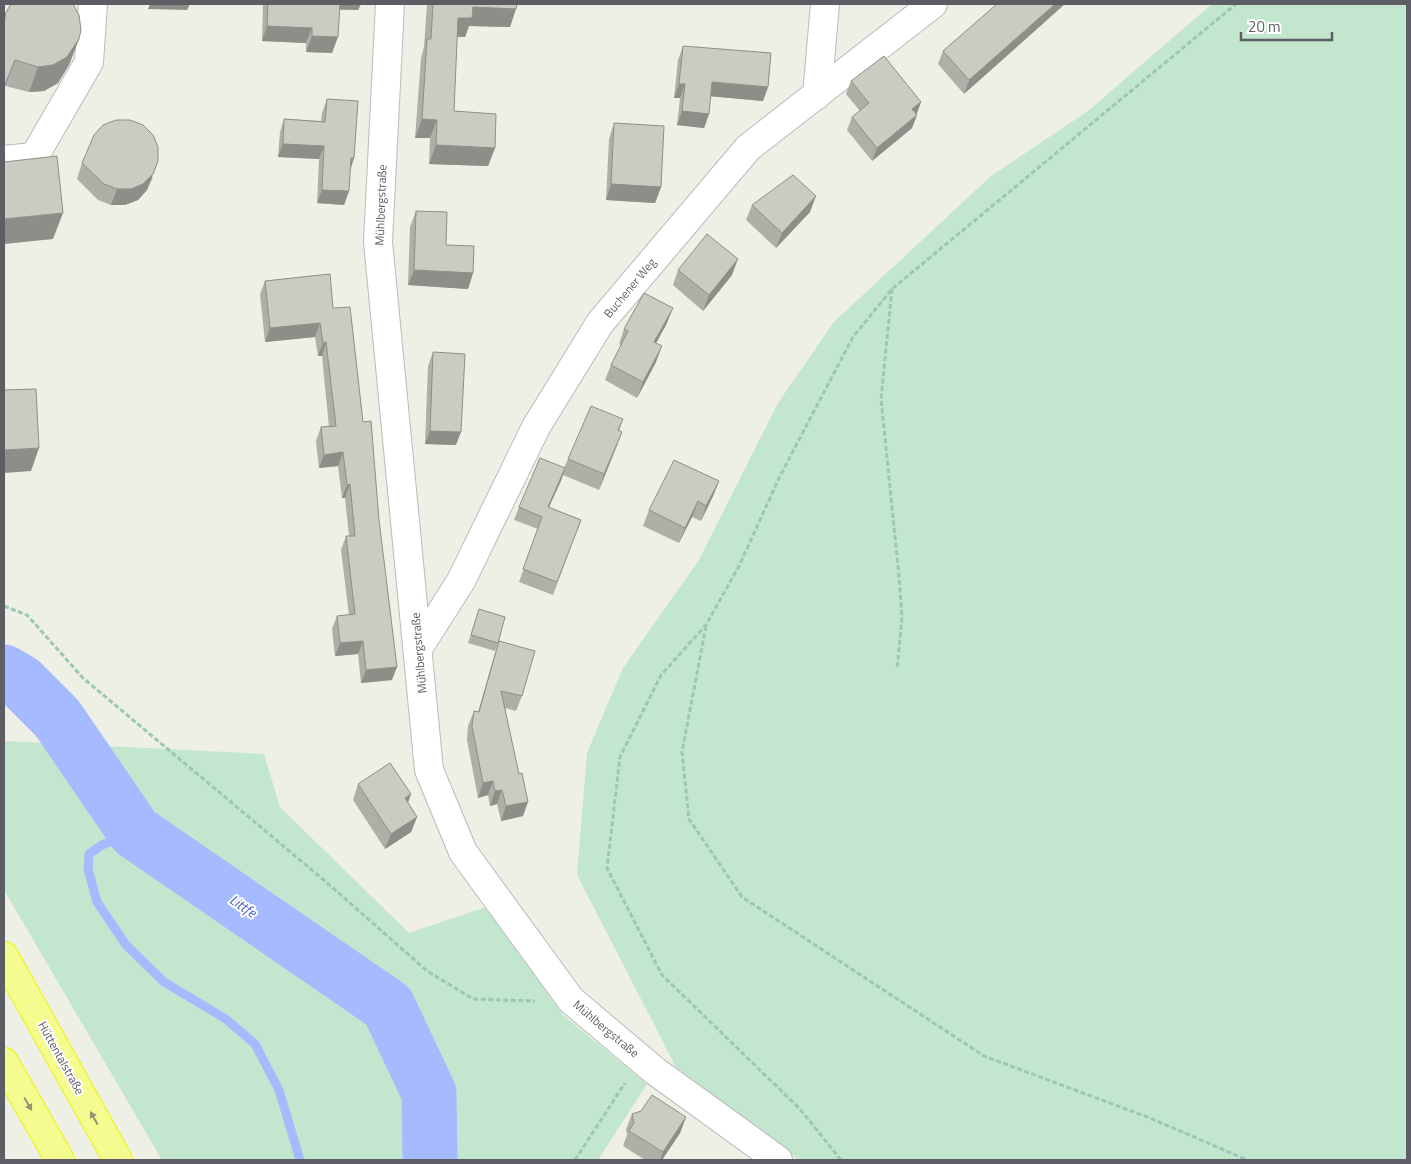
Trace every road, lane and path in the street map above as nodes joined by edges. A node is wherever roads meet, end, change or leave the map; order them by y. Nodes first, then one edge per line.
1 (94, 4) edge
2 (390, 4) edge
3 (826, 4) edge
4 (933, 4) edge
5 (1236, 4) edge
6 (817, 95) junction
7 (4, 160) edge
8 (892, 289) junction
9 (4, 606) edge
10 (706, 625) junction
11 (419, 647) junction
12 (897, 669) dead end
13 (4, 956) edge
14 (571, 1000) junction
15 (640, 1059) junction
16 (4, 1062) edge
17 (60, 1160) edge
18 (118, 1160) edge
19 (576, 1160) edge
20 (778, 1160) edge
21 (841, 1160) edge
22 (1247, 1160) edge

1 - 7 street
2 - 11 street, Mühlbergstraße
3 - 6 street
4 - 6 street, Buchener Weg
5 - 8 path
6 - 11 street, Buchener Weg
8 - 10 path
8 - 12 path
9 - 14 path
10 - 21 path
10 - 22 path
11 - 14 street, Mühlbergstraße
18 -> 13 highway, Hüttentalstraße
14 - 15 street, Mühlbergstraße
15 - 19 path
15 - 20 street, Mühlbergstraße
16 -> 17 highway

